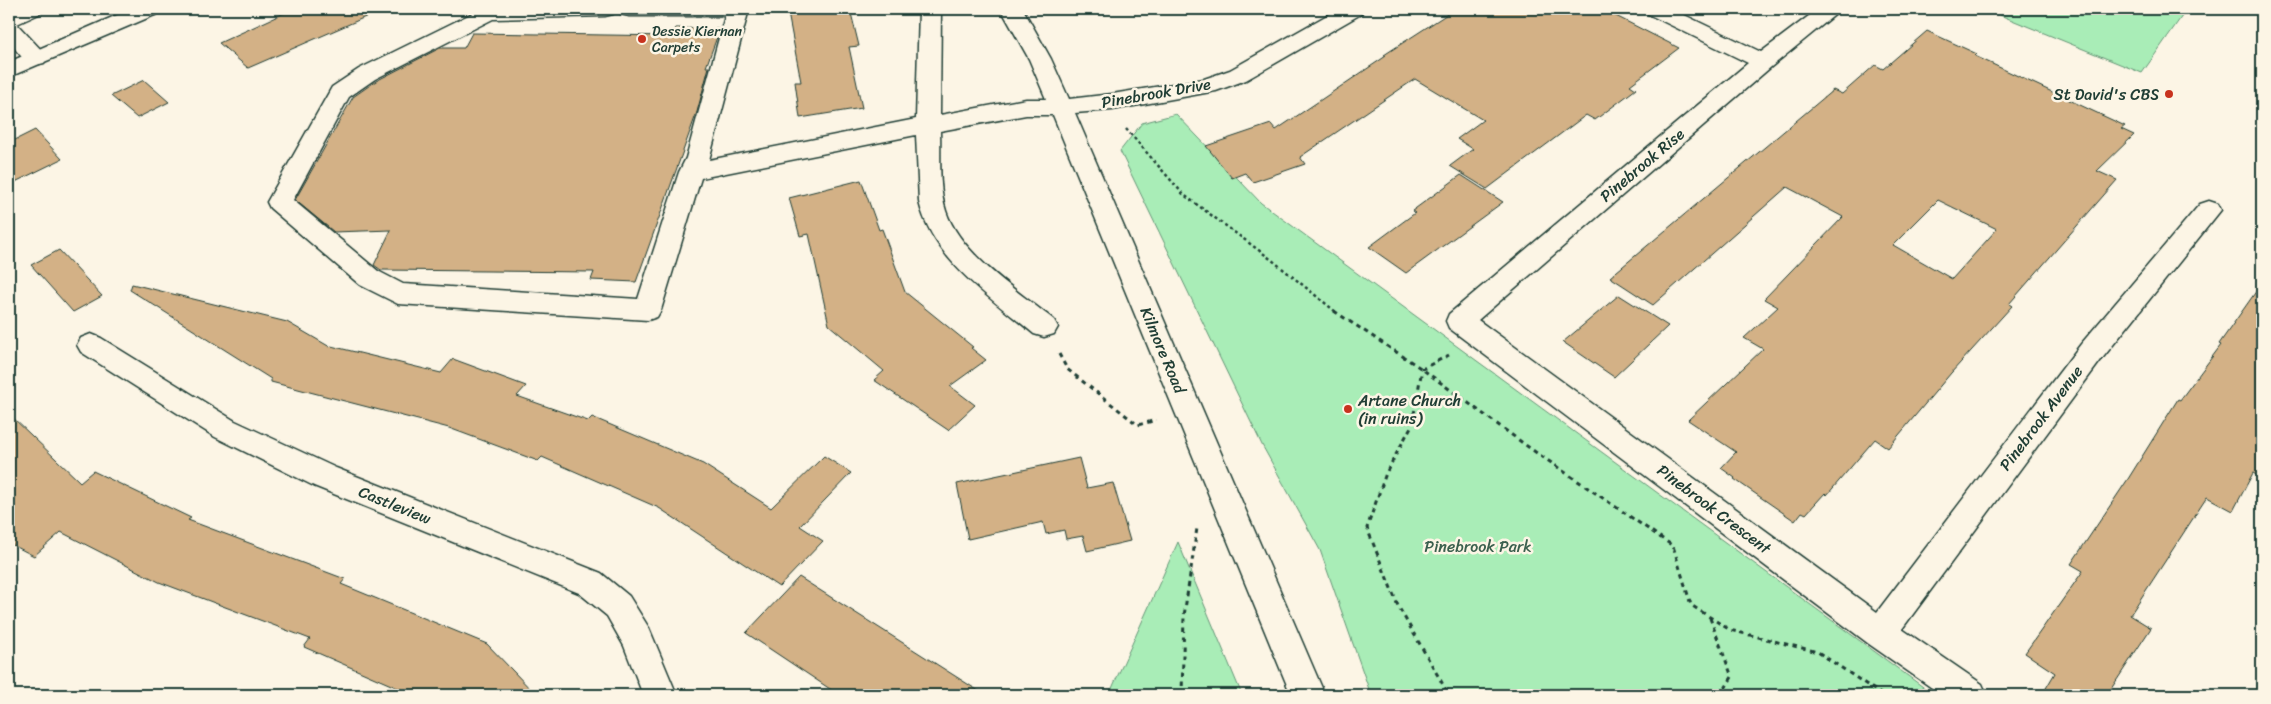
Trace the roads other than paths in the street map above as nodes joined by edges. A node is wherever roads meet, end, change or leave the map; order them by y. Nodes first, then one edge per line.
1 (31, 9) edge
2 (149, 9) edge
3 (605, 9) edge
4 (629, 9) edge
5 (930, 9) edge
6 (1012, 9) edge
7 (1353, 9) edge
8 (1656, 9) edge
9 (1826, 12) dead end
10 (9, 19) edge
11 (9, 28) edge
12 (36, 58) junction
13 (1763, 62) junction
14 (9, 70) edge
15 (1061, 107) junction
16 (928, 124) junction
17 (691, 172) junction
18 (2209, 210) dead end
19 (1459, 321) joint
20 (1044, 328) road end
21 (91, 345) dead end
22 (1880, 632) junction
23 (660, 695) edge
24 (1308, 695) edge
25 (1970, 695) edge

1 - 10 street
2 - 12 street
3 - 17 street
4 - 17 street
5 - 16 street
6 - 15 street, Kilmore Road
7 - 15 street, Pinebrook Drive
8 - 13 street
9 - 13 street, Pinebrook Rise
11 - 12 street
12 - 14 street
13 - 19 street, Pinebrook Rise
15 - 16 street, Pinebrook Drive
15 - 24 street, Kilmore Road
16 - 17 street, Pinebrook Drive
16 - 20 street
18 - 22 street, Pinebrook Avenue
19 - 22 street, Pinebrook Crescent
21 - 23 street, Castleview
22 - 25 street, Pinebrook Crescent

